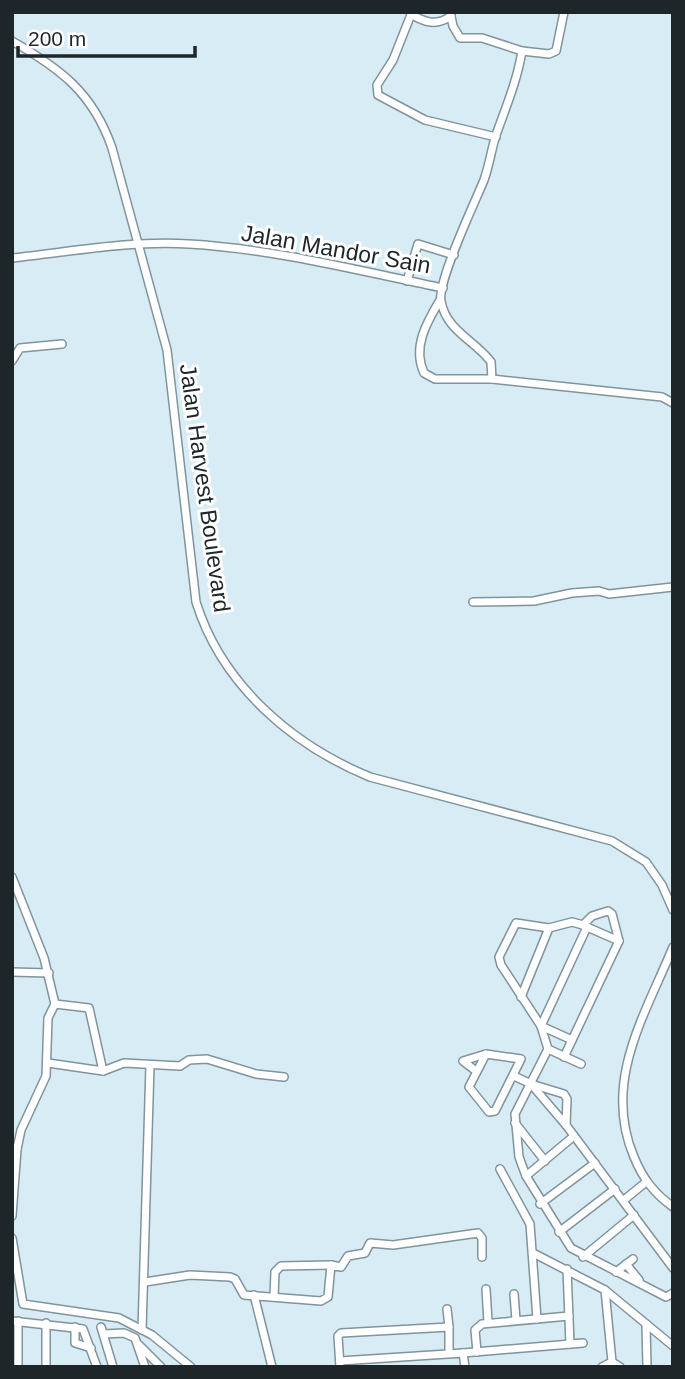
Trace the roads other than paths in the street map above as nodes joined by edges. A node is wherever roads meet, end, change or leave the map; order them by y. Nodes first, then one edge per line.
1 (564, 12) edge
2 (411, 13) edge
3 (451, 14) edge
4 (12, 41) edge
5 (522, 51) junction
6 (496, 137) junction
7 (140, 245) junction
8 (454, 255) junction
9 (12, 258) edge
10 (407, 281) junction
11 (443, 288) junction
12 (440, 300) junction
13 (62, 344) dead end
14 (12, 361) edge
15 (492, 379) junction
16 (673, 403) edge
17 (673, 587) edge
18 (473, 601) dead end
19 (12, 877) edge
20 (15, 898) edge
21 (673, 910) edge
22 (585, 926) junction
23 (549, 928) junction
24 (619, 941) junction
25 (673, 947) edge
26 (12, 972) edge
27 (49, 973) junction
28 (521, 997) junction
29 (55, 1004) junction
30 (541, 1026) junction
31 (572, 1040) junction
32 (548, 1049) junction
33 (486, 1054) junction
34 (564, 1057) junction
35 (48, 1063) junction
36 (581, 1064) dead end
37 (150, 1066) junction
38 (103, 1071) junction
39 (476, 1071) junction
40 (284, 1077) dead end
41 (522, 1080) junction
42 (515, 1123) junction
43 (566, 1125) junction
44 (574, 1136) junction
45 (14, 1148) edge
46 (545, 1161) junction
47 (595, 1163) junction
48 (500, 1169) dead end
49 (526, 1176) junction
50 (646, 1182) junction
51 (615, 1189) junction
52 (624, 1200) junction
53 (540, 1204) junction
54 (673, 1207) edge
55 (634, 1215) junction
56 (12, 1216) edge
57 (559, 1233) junction
58 (12, 1238) edge
59 (533, 1253) junction
60 (482, 1257) dead end
61 (583, 1257) junction
62 (633, 1259) dead end
63 (626, 1264) junction
64 (331, 1265) junction
65 (673, 1268) edge
66 (567, 1269) junction
67 (616, 1272) junction
68 (145, 1282) junction
69 (641, 1283) junction
70 (486, 1289) dead end
71 (605, 1290) junction
72 (673, 1293) edge
73 (514, 1294) dead end
74 (254, 1295) junction
75 (274, 1297) junction
76 (17, 1301) edge
77 (622, 1304) junction
78 (447, 1309) dead end
79 (607, 1309) junction
80 (569, 1316) junction
81 (537, 1319) junction
82 (516, 1320) junction
83 (15, 1321) edge
84 (488, 1322) junction
85 (46, 1323) junction
86 (646, 1324) junction
87 (75, 1327) junction
88 (449, 1327) junction
89 (142, 1330) junction
90 (583, 1343) dead end
91 (570, 1344) junction
92 (138, 1345) junction
93 (673, 1346) edge
94 (91, 1348) junction
95 (477, 1352) junction
96 (449, 1353) junction
97 (463, 1353) junction
98 (612, 1362) junction
99 (340, 1364) edge
100 (18, 1367) edge
101 (46, 1367) edge
102 (97, 1367) edge
103 (113, 1367) edge
104 (145, 1367) edge
105 (161, 1367) edge
106 (191, 1367) edge
107 (272, 1367) edge
108 (465, 1367) edge
109 (602, 1367) edge
110 (620, 1367) edge
111 (647, 1367) edge

1 - 5 street
2 - 3 street
2 - 6 street
3 - 5 street
4 - 7 street, Jalan Harvest Boulevard
5 - 6 street
6 - 8 street
7 - 9 street, Jalan Mandor Sain
7 - 10 street, Jalan Mandor Sain
7 - 21 street, Jalan Harvest Boulevard
8 - 10 street
8 - 11 street
10 - 11 street, Jalan Mandor Sain
11 - 12 street, Jalan Mandor Sain
12 - 15 street, Jalan Mandor Sain
12 - 15 street
13 - 14 street
15 - 16 street
17 - 18 street
19 - 20 street
20 - 27 street
22 - 23 street
22 - 24 street
22 - 24 street
22 - 30 street
23 - 28 street
23 - 28 street
24 - 31 street
25 - 50 street
26 - 27 street
27 - 29 street
28 - 30 street
29 - 35 street
29 - 38 street
30 - 31 street
30 - 32 street
31 - 34 street
32 - 34 street
32 - 41 street
33 - 39 street
33 - 39 street
33 - 41 street
34 - 36 street
35 - 38 street
35 - 45 street
37 - 38 street
37 - 40 street
37 - 68 street
39 - 41 street
41 - 42 street
41 - 43 street
41 - 43 street
42 - 46 street
42 - 49 street
43 - 44 street
44 - 46 street
44 - 47 street
45 - 56 street
46 - 49 street
47 - 51 street
47 - 53 street
48 - 59 street
49 - 53 street
50 - 52 street
50 - 54 street
51 - 52 street
51 - 57 street
52 - 55 street
53 - 57 street
55 - 61 street
55 - 65 street
57 - 61 street
58 - 76 street
59 - 66 street
59 - 81 street
60 - 64 street
61 - 67 street
62 - 63 street
63 - 67 street
63 - 69 street
64 - 75 street
64 - 75 street
66 - 71 street
66 - 80 street
67 - 69 street
68 - 74 street
68 - 89 street
69 - 72 street
70 - 84 street
71 - 77 street
71 - 79 street
73 - 82 street
74 - 75 street
74 - 107 street
76 - 89 street
77 - 79 street
77 - 86 street
78 - 88 street
79 - 98 street
80 - 81 street
80 - 91 street
81 - 82 street
82 - 84 street
83 - 85 street
83 - 100 street
84 - 95 street
85 - 87 street
85 - 101 street
86 - 93 street
86 - 111 street
87 - 94 street
87 - 94 street
88 - 96 street
88 - 99 street
89 - 106 street
90 - 91 street
91 - 95 street
92 - 103 street
92 - 104 street
92 - 105 street
94 - 102 street
95 - 97 street
96 - 97 street
96 - 99 street
97 - 108 street
98 - 109 street
98 - 110 street

